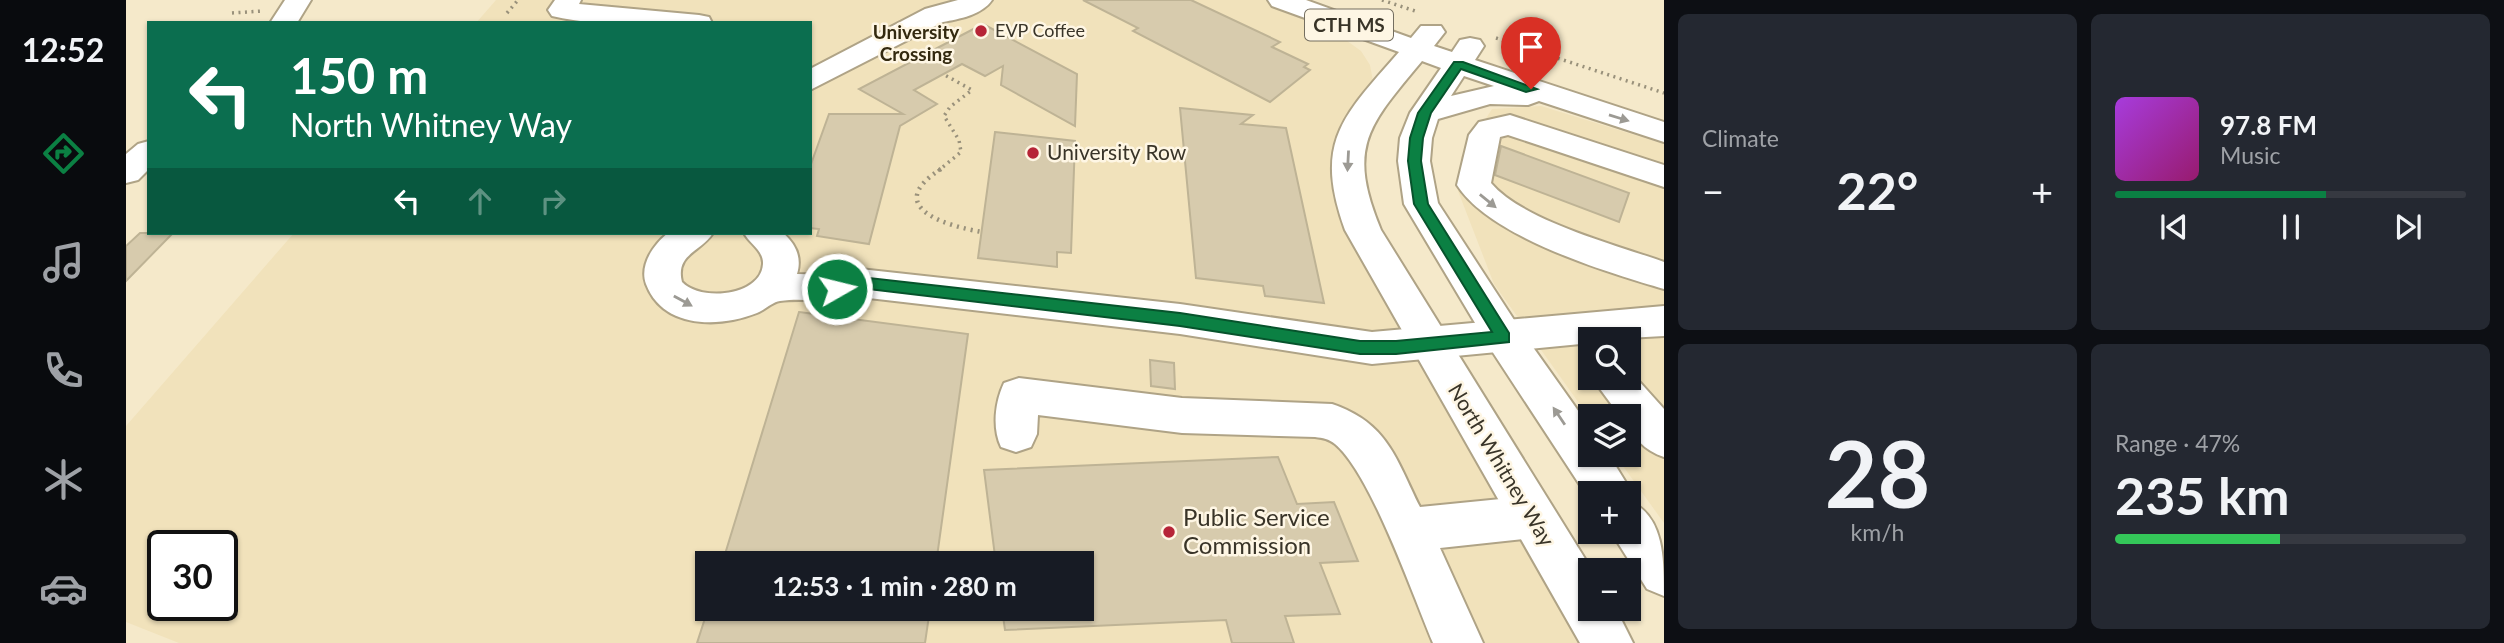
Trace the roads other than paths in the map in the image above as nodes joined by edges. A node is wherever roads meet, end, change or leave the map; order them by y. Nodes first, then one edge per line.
1 (298, 0) edge
2 (568, 0) edge
3 (979, 0) edge
4 (1275, 0) edge
5 (1281, 0) edge
6 (1342, 0) edge
7 (942, 7) edge
8 (274, 17) edge
9 (678, 21) edge
10 (1424, 32) junction
11 (1474, 49) junction
12 (818, 68) edge
13 (1370, 74) junction
14 (1575, 104) junction
15 (1664, 109) edge
16 (1424, 113) junction
17 (1664, 132) edge
18 (1485, 138) junction
19 (1664, 176) edge
20 (1664, 197) edge
21 (692, 235) edge
22 (771, 259) edge
23 (1664, 276) edge
24 (1664, 321) edge
25 (1639, 327) edge
26 (1504, 337) junction
27 (1578, 341) edge
28 (1430, 345) junction
29 (1622, 390) edge
30 (1016, 434) dead end
31 (1664, 439) edge
32 (1602, 481) edge
33 (1532, 517) junction
34 (1408, 530) junction
35 (1641, 539) edge
36 (1664, 573) edge
37 (1458, 643) edge
38 (1608, 643) edge

1 - 8 main road
2 - 9 main road
3 - 7 main road
4 - 13 main road
5 - 10 main road, CTH MS
6 - 10 main road, CTH MS
7 - 12 main road
10 - 11 main road, CTH MS
10 - 13 main road, North Whitney Way
11 - 14 main road, CTH MS
11 - 15 main road, CTH MS
11 - 16 main road
13 -> 28 main road, North Whitney Way
14 - 16 main road
14 -> 17 main road, CTH MS
16 - 26 main road
18 - 19 main road
18 - 20 main road
18 -> 23 main road
21 -> 22 main road
22 - 28 main road
24 - 25 main road
26 - 27 main road
26 - 28 main road
32 -> 26 main road
28 - 33 main road, North Whitney Way
29 - 31 main road
30 - 34 main road
33 - 34 main road
33 - 38 main road, North Whitney Way
34 - 37 main road
35 - 36 main road

